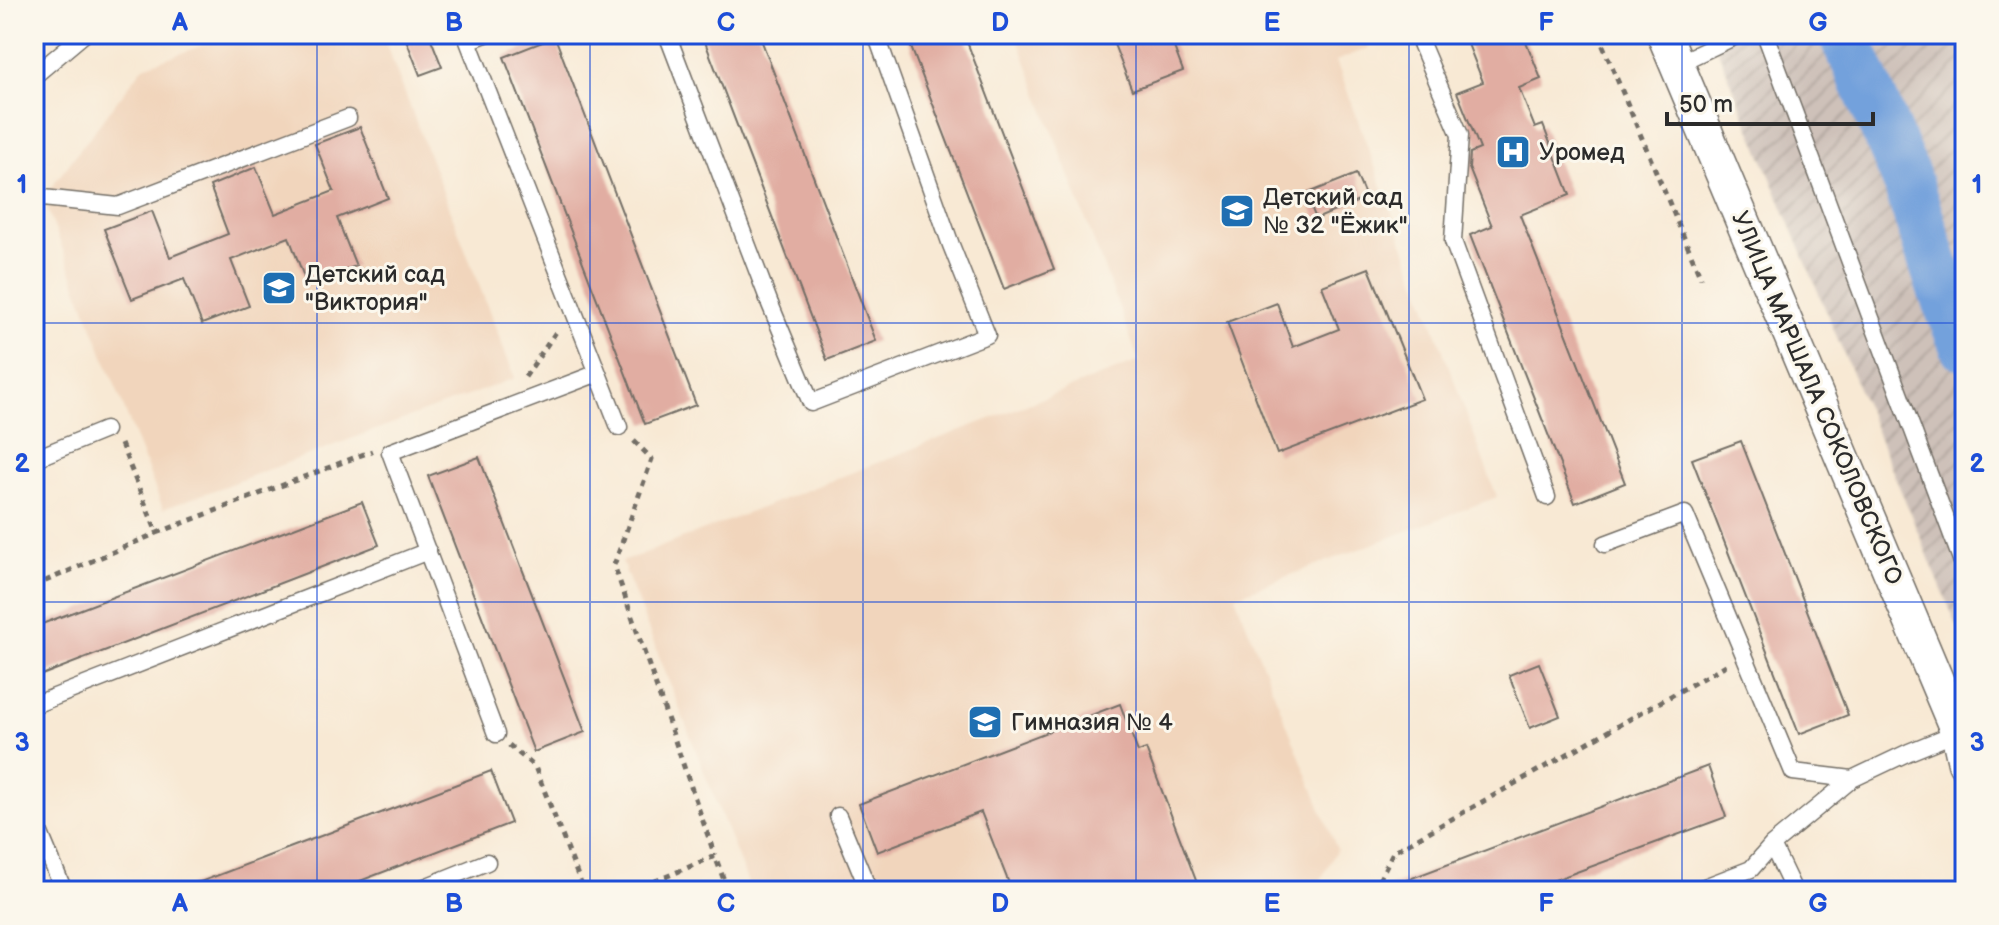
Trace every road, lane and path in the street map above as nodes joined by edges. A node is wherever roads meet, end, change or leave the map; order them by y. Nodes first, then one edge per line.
1 (84, 34) edge
2 (486, 34) edge
3 (667, 34) edge
4 (876, 34) edge
5 (1417, 34) edge
6 (1598, 34) edge
7 (1740, 34) edge
8 (1765, 34) edge
9 (1670, 49) edge
10 (34, 76) edge
11 (348, 118) dead end
12 (34, 196) edge
13 (1701, 278) dead end
14 (572, 309) junction
15 (598, 373) junction
16 (519, 385) dead end
17 (619, 427) joint
18 (105, 430) joint
19 (373, 450) dead end
20 (34, 459) edge
21 (1547, 497) dead end
22 (157, 533) junction
23 (1605, 544) dead end
24 (428, 551) junction
25 (1965, 570) edge
26 (34, 586) edge
27 (1744, 654) junction
28 (34, 705) edge
29 (496, 734) joint
30 (1962, 747) edge
31 (1852, 779) junction
32 (838, 816) dead end
33 (34, 819) edge
34 (1772, 845) junction
35 (715, 856) junction
36 (487, 862) dead end
37 (64, 891) edge
38 (415, 891) edge
39 (584, 891) edge
40 (632, 891) edge
41 (728, 891) edge
42 (869, 891) edge
43 (1374, 891) edge
44 (1694, 891) edge
45 (1794, 891) edge

1 - 10 lane
2 - 14 lane
3 - 4 lane
5 - 21 lane
6 - 13 path
7 - 9 lane
8 - 25 lane
9 - 30 street, УЛИЦА МАРШАЛА СОКОЛОВСКОГО
11 - 12 lane
14 - 15 lane
14 - 16 path
15 - 17 lane
15 - 24 lane
17 - 35 path
18 - 20 lane
18 - 22 path
19 - 22 path
22 - 26 path
23 - 27 lane
24 - 28 lane
24 - 29 lane
27 - 31 lane
27 - 43 path
29 - 39 path
30 - 31 lane
31 - 34 lane
32 - 42 lane
33 - 37 lane
34 - 44 lane
34 - 45 lane
35 - 40 path
35 - 41 path
36 - 38 lane

